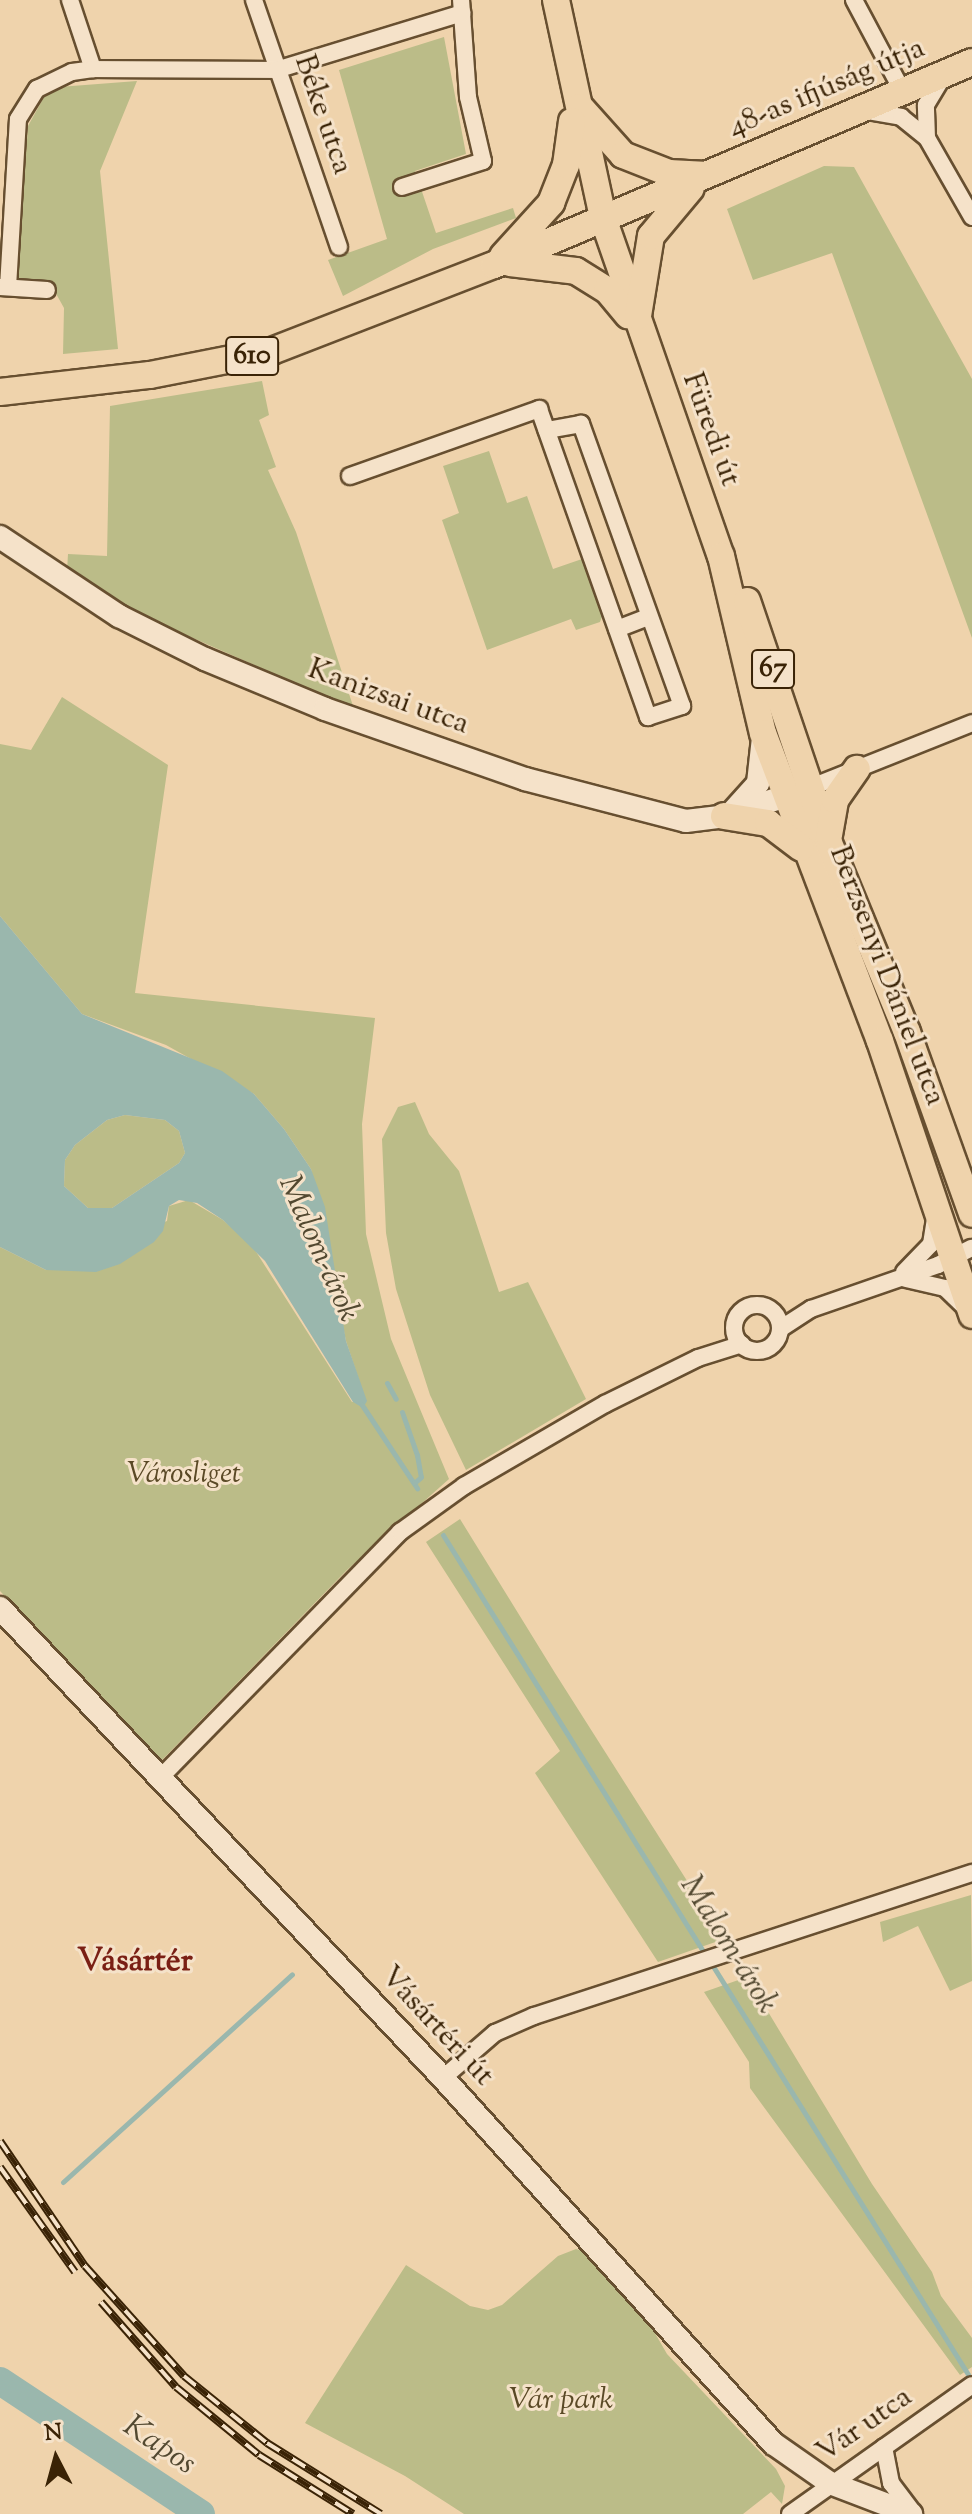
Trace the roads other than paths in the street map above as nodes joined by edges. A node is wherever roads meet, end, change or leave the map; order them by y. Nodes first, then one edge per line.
1 (70, 0) edge
2 (254, 0) edge
3 (556, 0) edge
4 (854, 0) edge
5 (461, 6) edge
6 (961, 67) edge
7 (93, 69) junction
8 (276, 70) junction
9 (903, 92) junction
10 (573, 98) junction
11 (859, 111) junction
12 (927, 138) junction
13 (707, 176) junction
14 (402, 187) dead end
15 (972, 217) edge
16 (603, 218) junction
17 (339, 247) dead end
18 (494, 265) junction
19 (4, 287) edge
20 (47, 290) dead end
21 (637, 325) junction
22 (0, 389) edge
23 (547, 430) junction
24 (350, 476) dead end
25 (0, 537) edge
26 (721, 556) junction
27 (649, 617) junction
28 (617, 629) junction
29 (972, 723) edge
30 (763, 733) junction
31 (857, 769) junction
32 (810, 788) junction
33 (783, 797) junction
34 (724, 816) junction
35 (829, 843) junction
36 (803, 850) junction
37 (967, 1192) edge
38 (935, 1197) junction
39 (972, 1214) edge
40 (963, 1252) edge
41 (896, 1278) junction
42 (972, 1315) edge
43 (778, 1322) junction
44 (738, 1338) junction
45 (0, 1608) edge
46 (160, 1778) junction
47 (972, 1873) edge
48 (443, 2078) junction
49 (970, 2387) edge
50 (884, 2447) junction
51 (830, 2483) junction
52 (790, 2514) edge
53 (913, 2514) edge

1 - 7 street
2 - 8 street, Béke utca
3 - 10 main road, 67
4 - 9 street
5 - 8 street
5 - 14 street
6 - 9 main road, 48-as ifjúság útja / 610
6 - 12 street
7 - 8 street
7 - 19 street
8 - 17 street, Béke utca
9 - 11 main road, 48-as ifjúság útja / 610
10 - 13 main road
10 - 16 main road, 67
10 - 18 main road
11 - 12 street
11 - 13 main road, 48-as ifjúság útja / 610
12 - 15 street
13 - 16 main road, 610
13 - 21 main road
16 - 18 main road, 610
16 - 21 main road, 67
18 - 21 main road
18 - 22 main road, 610
19 - 20 street
21 - 26 main road, Füredi út / 67
23 - 24 street
23 - 27 street
23 - 28 street
25 - 34 street, Kanizsai utca
26 - 30 main road, Füredi út / 67
26 - 32 main road, Füredi út / 67
27 - 28 street
27 - 28 street
29 - 31 street
30 - 33 main road, Füredi út / 67
30 - 34 street
31 - 32 street
31 - 35 main road
32 - 33 street
32 - 35 main road, Berzsenyi Dániel utca / 67
33 - 34 street, Kanizsai utca
33 - 36 main road, Berzsenyi Dániel utca / 67
34 - 36 main road
35 - 37 main road, Berzsenyi Dániel utca / 67
36 - 38 main road, Berzsenyi Dániel utca / 67
37 - 39 main road, Berzsenyi Dániel utca / 67
38 - 40 main road, Berzsenyi Dániel utca / 67
38 - 41 street
40 - 41 street
40 - 42 main road, Berzsenyi Dániel utca / 67
41 - 42 street
41 - 43 street
43 - 44 street
43 - 44 street
44 - 46 street
45 - 46 street, Vásártéri út
46 - 48 street, Vásártéri út
47 - 48 street
48 - 51 street, Vásártéri út
49 - 50 street, Vár utca
50 - 51 street, Vár utca
50 - 53 street
51 - 52 street, Vár utca
51 - 53 street, Vásártéri út

